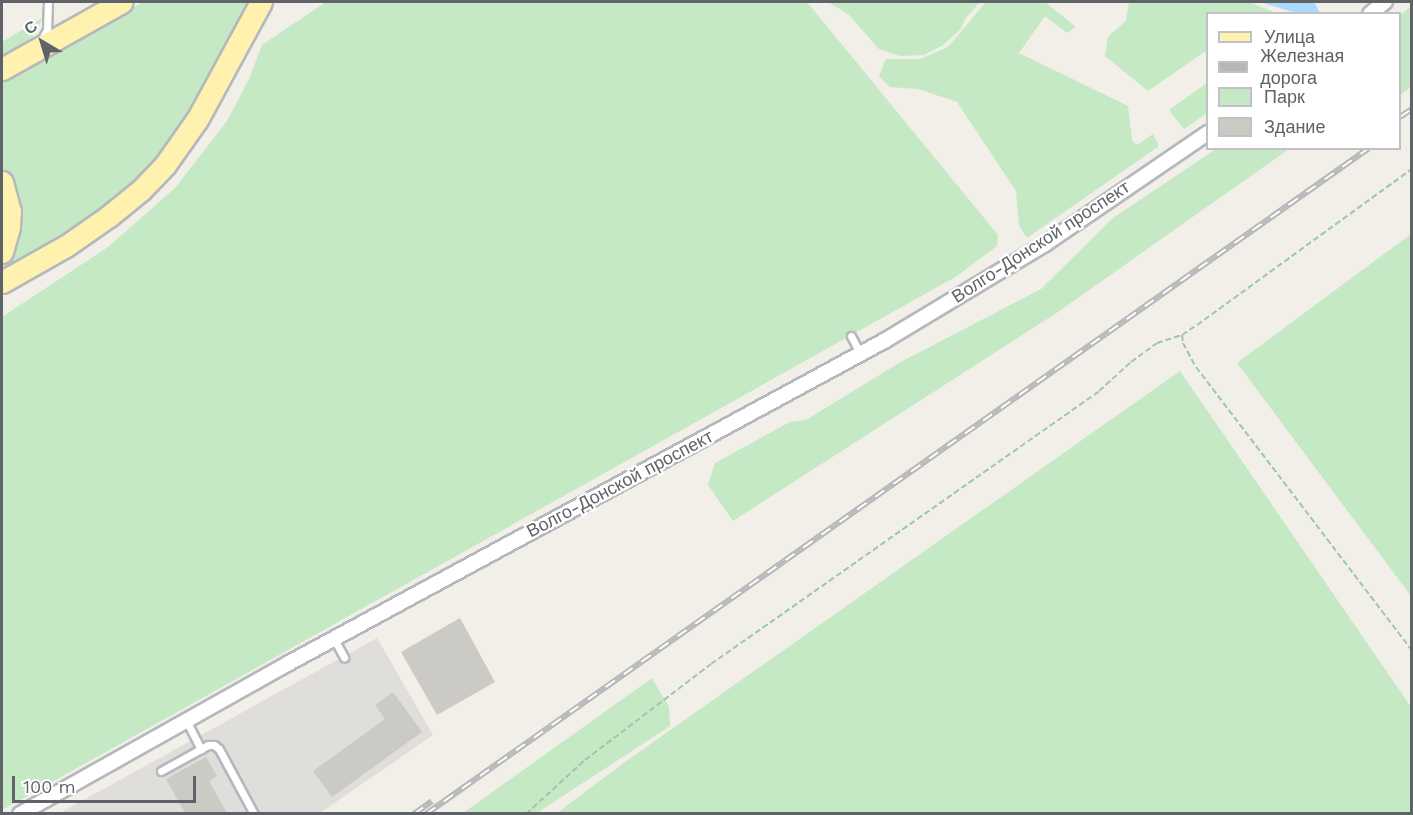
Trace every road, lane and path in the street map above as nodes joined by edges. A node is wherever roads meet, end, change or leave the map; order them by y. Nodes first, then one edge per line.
1 (48, 2) edge
2 (122, 2) edge
3 (261, 2) edge
4 (1385, 2) edge
5 (1372, 12) edge
6 (36, 50) junction
7 (2, 69) edge
8 (1206, 134) edge
9 (1412, 169) edge
10 (2, 182) edge
11 (2, 252) edge
12 (2, 282) edge
13 (1182, 335) junction
14 (850, 336) dead end
15 (860, 353) junction
16 (334, 639) junction
17 (1412, 651) edge
18 (344, 657) dead end
19 (186, 720) junction
20 (201, 749) junction
21 (161, 771) dead end
22 (20, 813) edge
23 (254, 813) edge
24 (526, 813) edge

1 - 6 lane
2 - 6 main road
3 - 12 main road
4 - 5 street
6 - 7 main road
8 - 15 street, Волго-Донской проспект
9 - 13 path
10 - 11 main road
13 - 17 path
13 - 24 path
14 - 15 lane
15 - 16 street, Волго-Донской проспект
16 - 18 lane
16 - 19 street, Волго-Донской проспект
19 - 20 lane
19 - 22 street, Волго-Донской проспект
20 - 21 lane
20 - 23 lane

